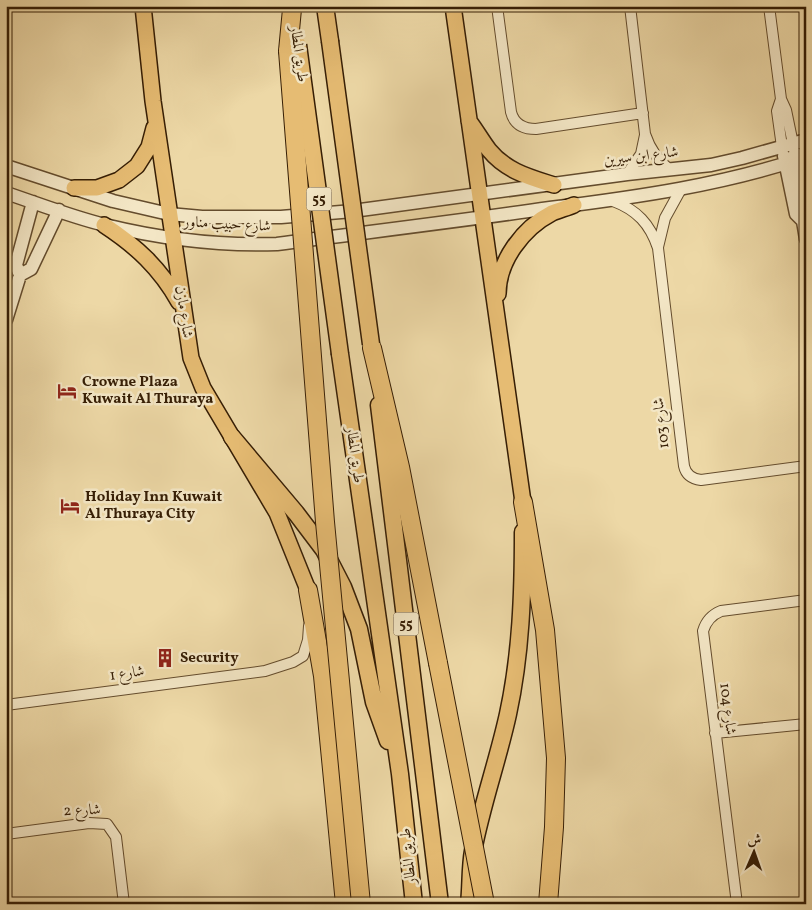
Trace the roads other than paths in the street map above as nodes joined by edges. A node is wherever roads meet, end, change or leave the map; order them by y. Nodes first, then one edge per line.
1 (143, 6) edge
2 (325, 6) edge
3 (454, 6) edge
4 (498, 6) edge
5 (630, 6) edge
6 (769, 6) edge
7 (292, 8) edge
8 (293, 48) junction
9 (153, 101) junction
10 (643, 113) junction
11 (468, 120) junction
12 (645, 134) junction
13 (794, 144) edge
14 (796, 161) edge
15 (6, 166) edge
16 (670, 170) junction
17 (627, 174) junction
18 (554, 185) junction
19 (74, 188) junction
20 (681, 189) junction
21 (6, 193) edge
22 (478, 195) junction
23 (613, 200) junction
24 (33, 202) junction
25 (574, 205) junction
26 (806, 208) edge
27 (58, 210) junction
28 (169, 214) junction
29 (482, 218) junction
30 (805, 218) edge
31 (104, 225) junction
32 (172, 239) junction
33 (806, 239) edge
34 (658, 248) junction
35 (20, 275) junction
36 (8, 303) edge
37 (183, 310) junction
38 (498, 316) junction
39 (6, 320) edge
40 (372, 346) junction
41 (232, 437) junction
42 (806, 466) edge
43 (523, 502) junction
44 (308, 590) junction
45 (806, 600) edge
46 (6, 705) edge
47 (806, 724) edge
48 (715, 733) junction
49 (400, 774) junction
50 (6, 834) edge
51 (124, 904) edge
52 (346, 904) edge
53 (361, 904) edge
54 (414, 904) edge
55 (440, 904) edge
56 (469, 904) edge
57 (485, 904) edge
58 (548, 904) edge
59 (736, 904) edge

1 - 9 main road, شارع مازن
2 - 40 highway, طريق المطار / 55, bridge
3 - 11 main road
4 - 10 street
5 - 10 street
6 - 13 street
7 - 8 highway
8 - 49 highway, طريق المطار / 55, bridge
8 - 53 highway, bridge
9 - 19 main road
9 - 28 main road, شارع مازن
10 - 12 street
11 - 18 main road
11 - 22 main road
12 - 16 street
12 - 17 street
13 - 14 street
13 - 16 street, شارع ابن سيرين
14 - 20 street
14 - 26 street
14 - 30 street
15 - 19 street, شارع حبيب مناور
16 - 17 street, شارع ابن سيرين
17 - 18 street, شارع ابن سيرين
18 - 22 street, شارع ابن سيرين
19 - 28 street, شارع حبيب مناور
20 - 23 street
20 - 34 street, شارع 103
21 - 24 street, شارع حبيب مناور
22 - 28 street, شارع حبيب مناور
22 - 29 main road
23 - 25 street
23 - 34 street, شارع 103
24 - 27 street, شارع حبيب مناور
24 - 35 street
25 - 29 street
25 - 38 main road
27 - 31 street, شارع حبيب مناور
27 - 35 street
28 - 32 main road, شارع مازن
29 - 32 street, شارع حبيب مناور
29 - 38 main road
30 - 33 street
31 - 32 street, شارع حبيب مناور
31 - 37 main road
32 - 37 main road, شارع مازن
34 - 42 street, شارع 103
35 - 36 street
36 - 39 street
37 - 41 main road, شارع مازن
38 - 43 main road
40 - 55 highway, طريق المطار / 55
40 - 57 highway, bridge
41 - 44 main road, شارع مازن
41 - 49 highway
43 - 56 highway
43 - 58 highway
44 - 46 street, شارع 1
44 - 52 highway
45 - 48 street, شارع 104
47 - 48 street
48 - 59 street, شارع 104
49 - 54 highway, طريق المطار / 55
50 - 51 street, شارع 2

